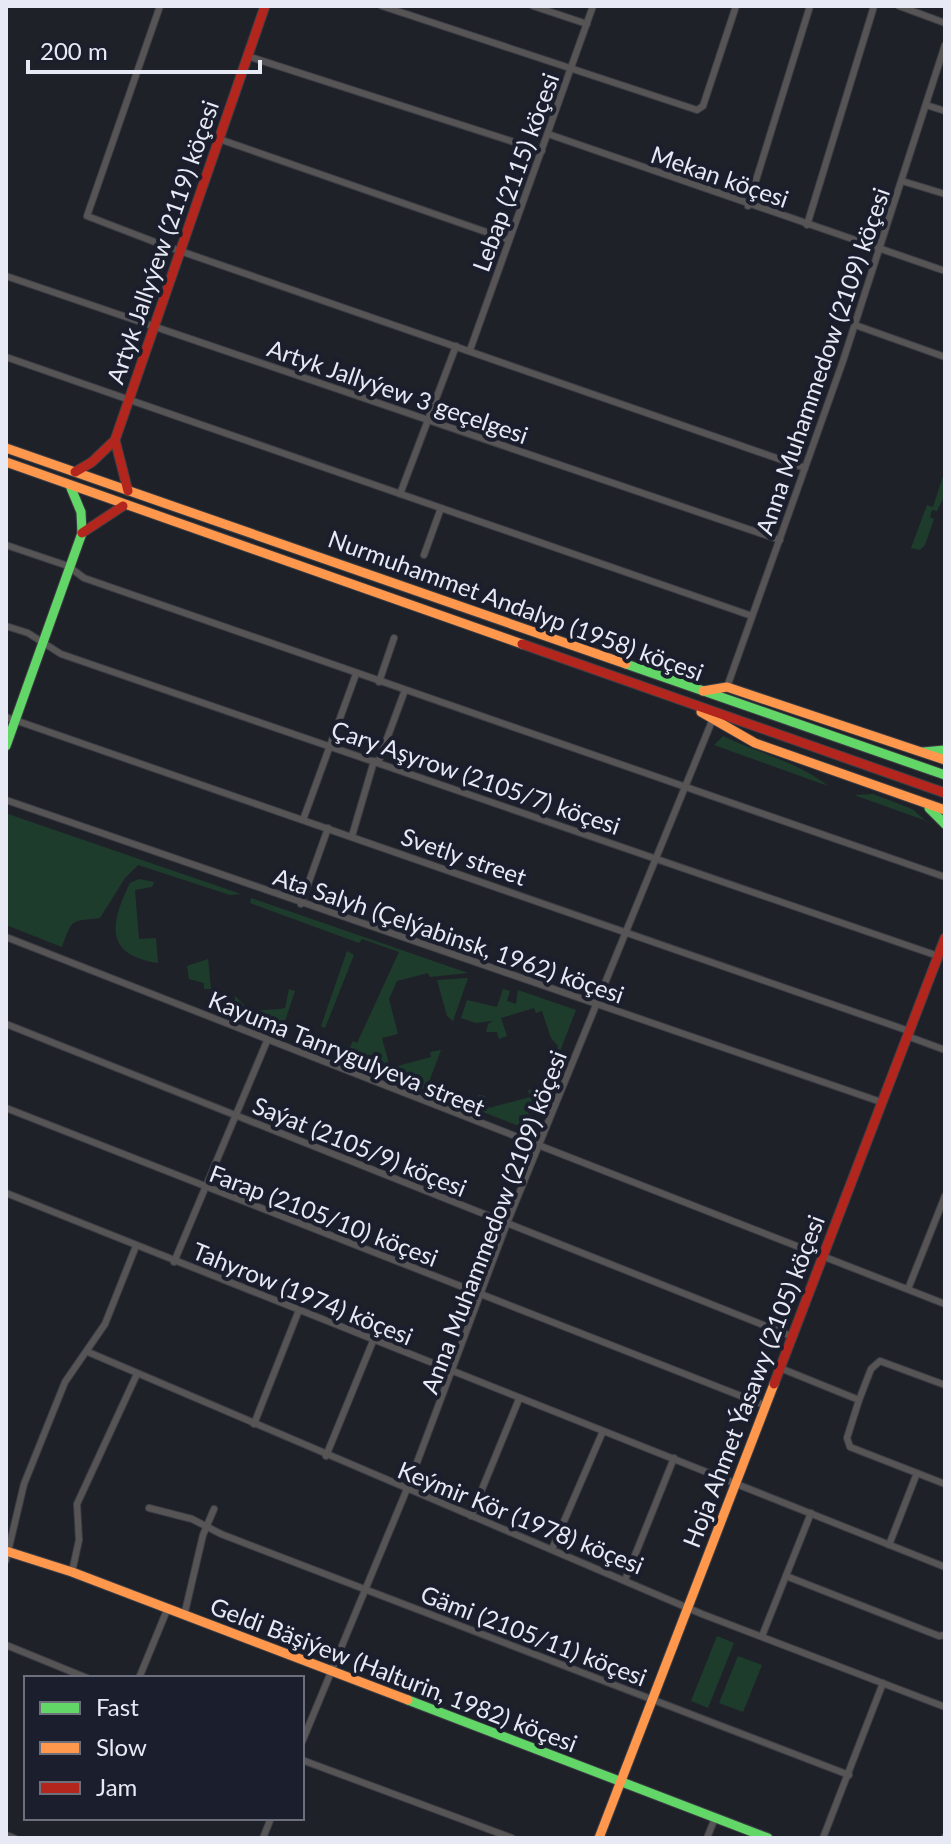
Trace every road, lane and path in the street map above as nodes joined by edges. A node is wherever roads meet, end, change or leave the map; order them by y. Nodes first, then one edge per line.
1 (160, 6) edge
2 (265, 6) edge
3 (382, 6) edge
4 (533, 6) edge
5 (593, 6) edge
6 (736, 6) edge
7 (810, 6) edge
8 (874, 6) edge
9 (899, 6) edge
10 (945, 23) edge
11 (587, 24) junction
12 (945, 45) edge
13 (247, 56) junction
14 (572, 69) junction
15 (926, 105) junction
16 (945, 111) edge
17 (548, 134) junction
18 (219, 139) junction
19 (542, 151) junction
20 (902, 181) junction
21 (945, 194) edge
22 (748, 206) junction
23 (807, 225) junction
24 (509, 240) junction
25 (880, 249) junction
26 (180, 251) junction
27 (945, 271) edge
28 (6, 276) edge
29 (155, 325) junction
30 (855, 325) junction
31 (456, 346) junction
32 (470, 350) junction
33 (6, 357) edge
34 (945, 357) edge
35 (129, 399) junction
36 (427, 422) junction
37 (115, 440) junction
38 (6, 448) edge
39 (6, 462) edge
40 (805, 468) junction
41 (75, 472) junction
42 (71, 488) junction
43 (128, 491) junction
44 (400, 494) junction
45 (123, 506) junction
46 (441, 508) junction
47 (82, 533) junction
48 (780, 540) junction
49 (6, 545) edge
50 (424, 555) dead end
51 (68, 566) junction
52 (752, 616) junction
53 (6, 626) edge
54 (394, 638) dead end
55 (44, 644) junction
56 (356, 674) junction
57 (379, 682) junction
58 (727, 687) junction
59 (405, 690) junction
60 (700, 692) junction
61 (765, 700) junction
62 (743, 707) junction
63 (713, 718) junction
64 (10, 719) edge
65 (778, 719) junction
66 (6, 746) edge
67 (329, 746) junction
68 (945, 750) edge
69 (916, 752) junction
70 (945, 760) edge
71 (376, 762) junction
72 (945, 775) edge
73 (684, 789) junction
74 (945, 793) edge
75 (6, 800) edge
76 (921, 802) junction
77 (945, 810) edge
78 (303, 820) junction
79 (945, 824) edge
80 (328, 828) junction
81 (352, 836) junction
82 (655, 858) junction
83 (945, 877) edge
84 (301, 904) junction
85 (626, 931) junction
86 (6, 937) edge
87 (945, 938) edge
88 (938, 956) junction
89 (598, 1005) junction
90 (6, 1024) edge
91 (908, 1033) junction
92 (267, 1041) junction
93 (945, 1050) edge
94 (881, 1102) junction
95 (6, 1108) edge
96 (236, 1117) junction
97 (538, 1147) junction
98 (206, 1189) junction
99 (6, 1193) edge
100 (945, 1196) edge
101 (942, 1216) edge
102 (507, 1223) junction
103 (136, 1246) junction
104 (822, 1258) junction
105 (174, 1262) junction
106 (908, 1289) junction
107 (481, 1295) junction
108 (945, 1304) edge
109 (299, 1310) junction
110 (791, 1336) junction
111 (373, 1341) junction
112 (88, 1352) junction
113 (780, 1368) junction
114 (453, 1373) junction
115 (137, 1374) junction
116 (945, 1385) edge
117 (519, 1399) junction
118 (859, 1400) junction
119 (764, 1405) junction
120 (254, 1424) junction
121 (603, 1431) junction
122 (326, 1456) junction
123 (674, 1458) junction
124 (917, 1473) junction
125 (736, 1483) junction
126 (945, 1484) edge
127 (407, 1489) junction
128 (149, 1508) dead end
129 (214, 1509) dead end
130 (811, 1513) junction
131 (471, 1516) junction
132 (206, 1527) junction
133 (889, 1545) junction
134 (552, 1549) junction
135 (7, 1555) edge
136 (945, 1567) edge
137 (72, 1572) junction
138 (786, 1576) junction
139 (625, 1580) junction
140 (366, 1590) junction
141 (688, 1606) junction
142 (167, 1610) junction
143 (184, 1616) junction
144 (945, 1635) edge
145 (762, 1636) junction
146 (6, 1645) edge
147 (330, 1672) junction
148 (82, 1676) edge
149 (140, 1676) edge
150 (883, 1683) junction
151 (652, 1699) junction
152 (945, 1707) edge
153 (304, 1737) edge
154 (304, 1761) edge
155 (849, 1775) junction
156 (621, 1781) junction
157 (715, 1818) junction
158 (6, 1835) edge
159 (14, 1838) edge
160 (512, 1838) edge
161 (599, 1838) edge
162 (707, 1838) edge
163 (768, 1838) edge
164 (823, 1838) edge

1 - 26 street
2 - 13 street, Artyk Jallyýew (2119) köçesi
3 - 14 street
4 - 11 street
5 - 11 street, Lebap (2115) köçesi
6 - 14 street
7 - 22 street
8 - 23 street
9 - 10 street
11 - 14 street, Lebap (2115) köçesi
12 - 15 street, Anna Muhammedow (2109) köçesi
13 - 18 street, Artyk Jallyýew (2119) köçesi
13 - 19 street
14 - 17 street, Lebap (2115) köçesi
15 - 16 street
15 - 20 street, Anna Muhammedow (2109) köçesi
17 - 19 street, Lebap (2115) köçesi
17 - 22 street, Mekan köçesi
18 - 24 street
18 - 26 street, Artyk Jallyýew (2119) köçesi
19 - 24 street, Lebap (2115) köçesi
20 - 21 street
20 - 25 street, Anna Muhammedow (2109) köçesi
22 - 23 street, Mekan köçesi
23 - 25 street, Mekan köçesi
24 - 32 street, Lebap (2115) köçesi
25 - 27 street, Mekan köçesi
25 - 30 street, Anna Muhammedow (2109) köçesi
26 - 29 street, Artyk Jallyýew (2119) köçesi
26 - 31 street
28 - 29 street, Artyk Jallyýew 3 geçelgesi
29 - 35 street, Artyk Jallyýew (2119) köçesi
29 - 36 street, Artyk Jallyýew 3 geçelgesi
30 - 34 street
30 - 40 street, Anna Muhammedow (2109) köçesi
31 - 32 street
31 - 36 street
32 - 40 street
33 - 35 street
35 - 37 street, Artyk Jallyýew (2119) köçesi
35 - 44 street
36 - 44 street
36 - 48 street, Artyk Jallyýew 3 geçelgesi
37 - 41 street
37 - 43 street
38 - 41 street, Nurmuhammet Andalyp (1958) köçesi
39 - 42 street, Nurmuhammet Andalyp (1958) köçesi
40 - 48 street, Anna Muhammedow (2109) köçesi
41 - 43 street, Nurmuhammet Andalyp (1958) köçesi
42 - 45 street, Nurmuhammet Andalyp (1958) köçesi
42 - 47 street
43 - 60 street, Nurmuhammet Andalyp (1958) köçesi
44 - 46 street
45 - 47 street
45 - 63 street, Nurmuhammet Andalyp (1958) köçesi
46 - 50 street
46 - 52 street
47 - 51 street
48 - 52 street, Anna Muhammedow (2109) köçesi
49 - 51 street
51 - 55 street
51 - 56 street
52 - 58 street, Anna Muhammedow (2109) köçesi
53 - 55 street, Çary Aşyrow (2105/7) köçesi
54 - 57 street
55 - 64 street
55 - 67 street, Çary Aşyrow (2105/7) köçesi
56 - 57 street
56 - 67 street
57 - 59 street
58 - 60 street
58 - 61 street
59 - 71 street
59 - 73 street
60 - 62 street, Nurmuhammet Andalyp (1958) köçesi
61 - 62 street
61 - 65 street
61 - 69 street
62 - 65 street, Nurmuhammet Andalyp (1958) köçesi
63 - 73 street, Anna Muhammedow (2109) köçesi
63 - 74 street, Nurmuhammet Andalyp (1958) köçesi
63 - 76 street
64 - 66 street
64 - 78 street, Svetly street
65 - 72 street, Nurmuhammet Andalyp (1958) köçesi
67 - 71 street, Çary Aşyrow (2105/7) köçesi
67 - 78 street
68 - 69 street
69 - 70 street
71 - 81 street
71 - 82 street, Çary Aşyrow (2105/7) köçesi
73 - 82 street, Anna Muhammedow (2109) köçesi
73 - 83 street
75 - 84 street, Ata Salyh (Çelýabinsk, 1962) köçesi
76 - 77 street
76 - 79 street
78 - 80 street, Svetly street
80 - 81 street, Svetly street
80 - 84 street
81 - 85 street, Svetly street
82 - 85 street, Anna Muhammedow (2109) köçesi
82 - 88 street, Çary Aşyrow (2105/7) köçesi
84 - 89 street, Ata Salyh (Çelýabinsk, 1962) köçesi
85 - 89 street, Anna Muhammedow (2109) köçesi
85 - 91 street, Svetly street
86 - 92 street, Kayuma Tanrygulyeva street
87 - 88 street, Hoja Ahmet Ýasawy (2105) köçesi
88 - 91 street, Hoja Ahmet Ýasawy (2105) köçesi
89 - 94 street, Ata Salyh (Çelýabinsk, 1962) köçesi
89 - 97 street, Anna Muhammedow (2109) köçesi
90 - 96 street, Saýat (2105/9) köçesi
91 - 93 street, Svetly street
91 - 94 street, Hoja Ahmet Ýasawy (2105) köçesi
92 - 96 street
92 - 97 street, Kayuma Tanrygulyeva street
94 - 104 street, Hoja Ahmet Ýasawy (2105) köçesi
95 - 98 street, Farap (2105/10) köçesi
96 - 98 street
96 - 102 street, Saýat (2105/9) köçesi
97 - 102 street, Anna Muhammedow (2109) köçesi
97 - 104 street, Kayuma Tanrygulyeva street
98 - 105 street
98 - 107 street, Farap (2105/10) köçesi
99 - 103 street, Tahyrow (1974) köçesi
100 - 101 street
101 - 106 street
102 - 107 street, Anna Muhammedow (2109) köçesi
102 - 110 street, Saýat (2105/9) köçesi
103 - 105 street, Tahyrow (1974) köçesi
103 - 112 street
104 - 106 street, Kayuma Tanrygulyeva street
104 - 110 street, Hoja Ahmet Ýasawy (2105) köçesi
105 - 109 street, Tahyrow (1974) köçesi
106 - 108 street, Kayuma Tanrygulyeva street
107 - 114 street, Anna Muhammedow (2109) köçesi
107 - 119 street, Farap (2105/10) köçesi
109 - 111 street, Tahyrow (1974) köçesi
109 - 120 street
110 - 113 street, Hoja Ahmet Ýasawy (2105) köçesi
111 - 114 street, Tahyrow (1974) köçesi
111 - 122 street
112 - 115 street, Keýmir Kör (1978) köçesi
112 - 135 street
113 - 118 street
113 - 119 street, Hoja Ahmet Ýasawy (2105) köçesi
114 - 117 street, Tahyrow (1974) köçesi
114 - 127 street, Anna Muhammedow (2109) köçesi
115 - 120 street, Keýmir Kör (1978) köçesi
115 - 137 street
116 - 118 street
117 - 121 street, Tahyrow (1974) köçesi
117 - 131 street
118 - 124 street
119 - 125 street, Hoja Ahmet Ýasawy (2105) köçesi
120 - 122 street, Keýmir Kör (1978) köçesi
121 - 123 street, Tahyrow (1974) köçesi
121 - 134 street
122 - 127 street, Keýmir Kör (1978) köçesi
123 - 125 street, Tahyrow (1974) köçesi
123 - 139 street
124 - 126 street
124 - 133 street
125 - 130 street, Tahyrow (1974) köçesi
125 - 141 street, Hoja Ahmet Ýasawy (2105) köçesi
127 - 131 street, Keýmir Kör (1978) köçesi
127 - 140 street, Anna Muhammedow (2109) köçesi
128 - 132 street, Gämi (2105/11) köçesi
129 - 132 street
130 - 133 street, Tahyrow (1974) köçesi
130 - 138 street
131 - 134 street, Keýmir Kör (1978) köçesi
132 - 140 street, Gämi (2105/11) köçesi
132 - 143 street
133 - 136 street, Tahyrow (1974) köçesi
134 - 139 street, Keýmir Kör (1978) köçesi
135 - 137 street, Geldi Bäşiýew (Halturin, 1982) köçesi
137 - 142 street, Geldi Bäşiýew (Halturin, 1982) köçesi
138 - 144 street
138 - 145 street
139 - 141 street, Keýmir Kör (1978) köçesi
140 - 147 street, Anna Muhammedow (2109) köçesi
140 - 151 street, Gämi (2105/11) köçesi
141 - 145 street, Keýmir Kör (1978) köçesi
141 - 151 street, Hoja Ahmet Ýasawy (2105) köçesi
142 - 143 street, Geldi Bäşiýew (Halturin, 1982) köçesi
142 - 149 street
143 - 147 street, Geldi Bäşiýew (Halturin, 1982) köçesi
145 - 150 street, Keýmir Kör (1978) köçesi
146 - 148 street
147 - 153 street, Anna Muhammedow (2109) köçesi
147 - 156 street, Geldi Bäşiýew (Halturin, 1982) köçesi
150 - 152 street, Keýmir Kör (1978) köçesi
150 - 155 street
151 - 155 street, Gämi (2105/11) köçesi
151 - 156 street, Hoja Ahmet Ýasawy (2105) köçesi
154 - 160 street
155 - 164 street
156 - 157 street, Geldi Bäşiýew (Halturin, 1982) köçesi
156 - 161 street, Hoja Ahmet Ýasawy (2105) köçesi
157 - 162 street
157 - 163 street, Geldi Bäşiýew (Halturin, 1982) köçesi
158 - 159 street

